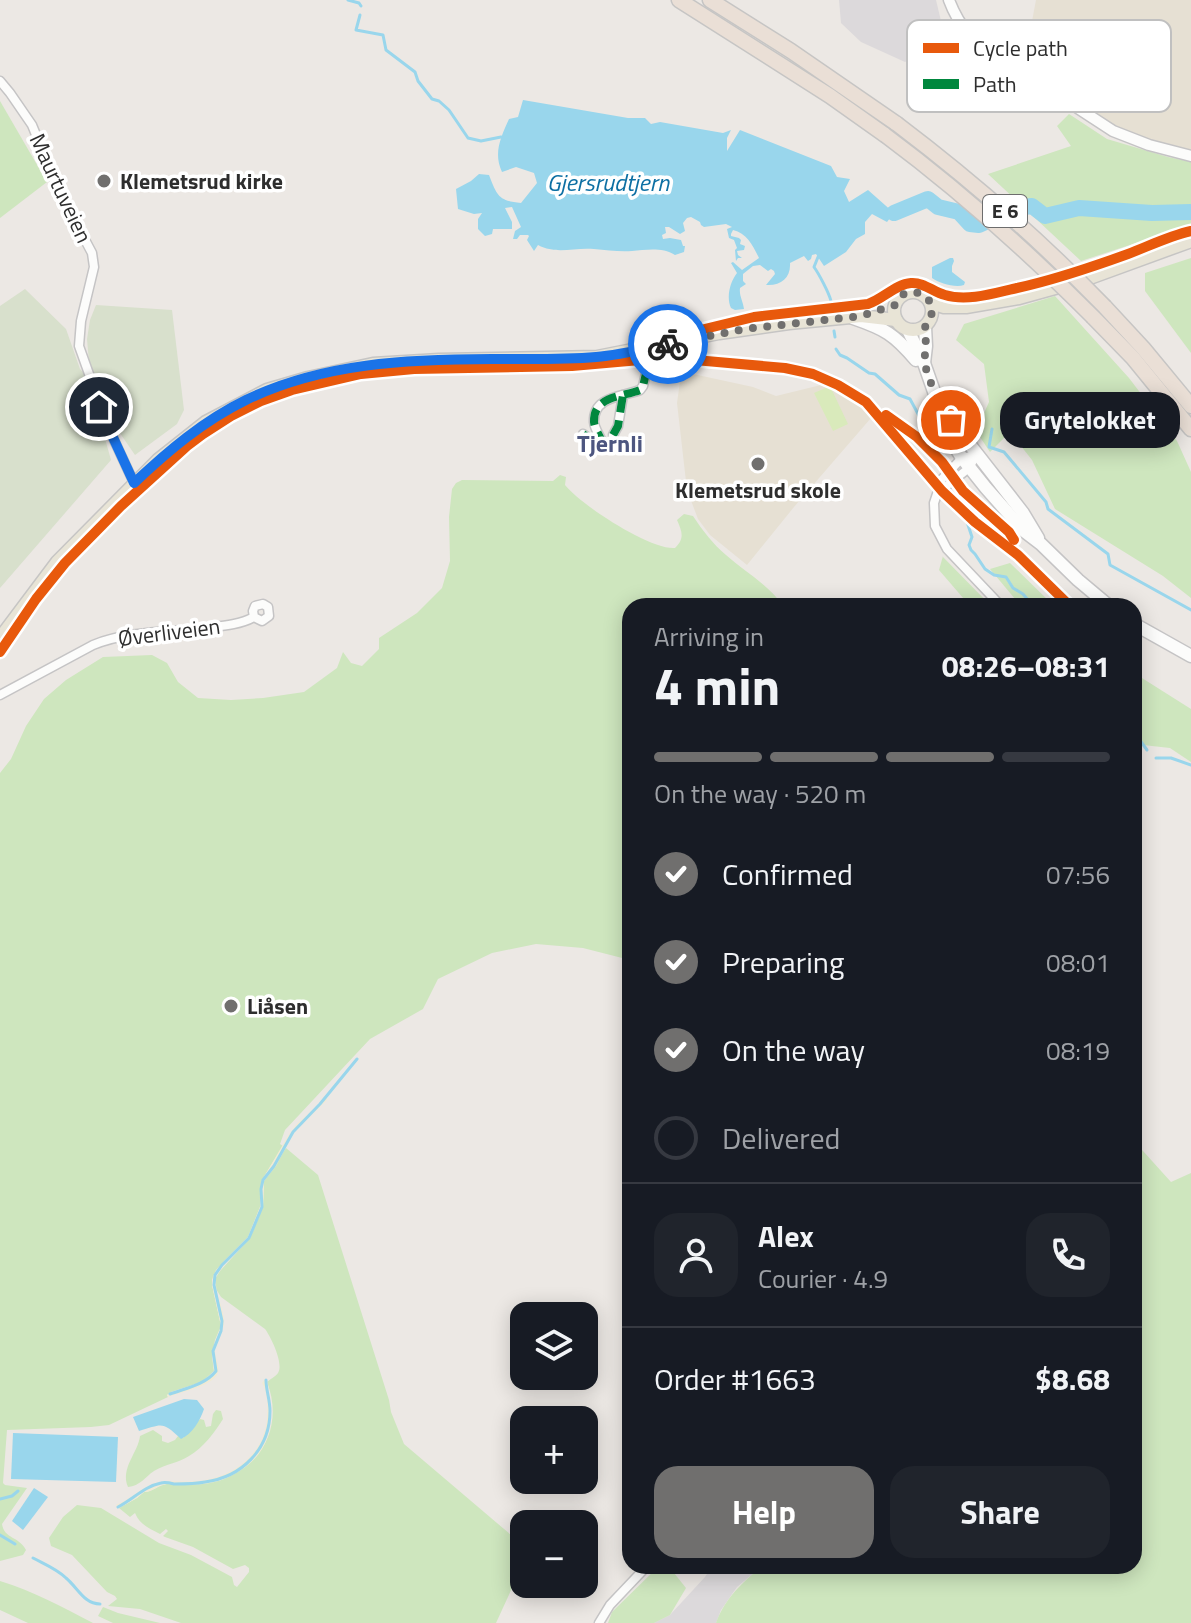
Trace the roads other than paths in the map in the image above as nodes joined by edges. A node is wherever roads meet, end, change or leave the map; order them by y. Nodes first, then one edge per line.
1 (679, 0) edge
2 (710, 0) edge
3 (949, 0) edge
4 (958, 20) edge
5 (0, 81) edge
6 (1083, 112) edge
7 (1191, 156) edge
8 (1191, 241) edge
9 (931, 303) junction
10 (895, 305) junction
11 (966, 307) junction
12 (856, 316) junction
13 (896, 320) junction
14 (928, 322) junction
15 (908, 330) junction
16 (649, 361) dead end
17 (925, 367) junction
18 (623, 395) junction
19 (939, 406) junction
20 (1191, 406) edge
21 (1176, 409) junction
22 (1191, 429) edge
23 (583, 434) dead end
24 (613, 435) dead end
25 (1191, 442) edge
26 (976, 455) junction
27 (966, 463) junction
28 (134, 483) junction
29 (1041, 544) junction
30 (993, 598) edge
31 (1099, 598) edge
32 (254, 617) dead end
33 (1142, 628) edge
34 (0, 638) edge
35 (1191, 656) edge
36 (0, 695) edge
37 (639, 1574) edge
38 (599, 1623) edge

1 - 21 highway, E 6, bridge
2 - 20 highway, E 6, bridge
3 - 4 street
5 - 28 street, Maurtuveien
6 - 7 street
8 - 11 main road
9 - 10 main road
9 - 11 main road
9 - 14 main road
10 - 12 main road
10 - 13 main road
11 - 14 main road
12 - 13 main road
12 - 17 main road
12 - 28 main road
13 - 15 main road
14 - 15 main road
14 - 17 main road
15 - 17 main road
16 - 18 street
17 - 19 main road
18 - 23 street
18 - 24 street
19 - 26 main road
19 - 27 main road
21 - 22 highway, E 6
21 - 25 highway, E 6
26 - 27 street
26 - 29 main road
27 - 29 main road
27 - 30 street
28 - 34 main road
29 - 31 main road
32 - 36 street, Øverliveien
33 - 35 main road
37 - 38 street

